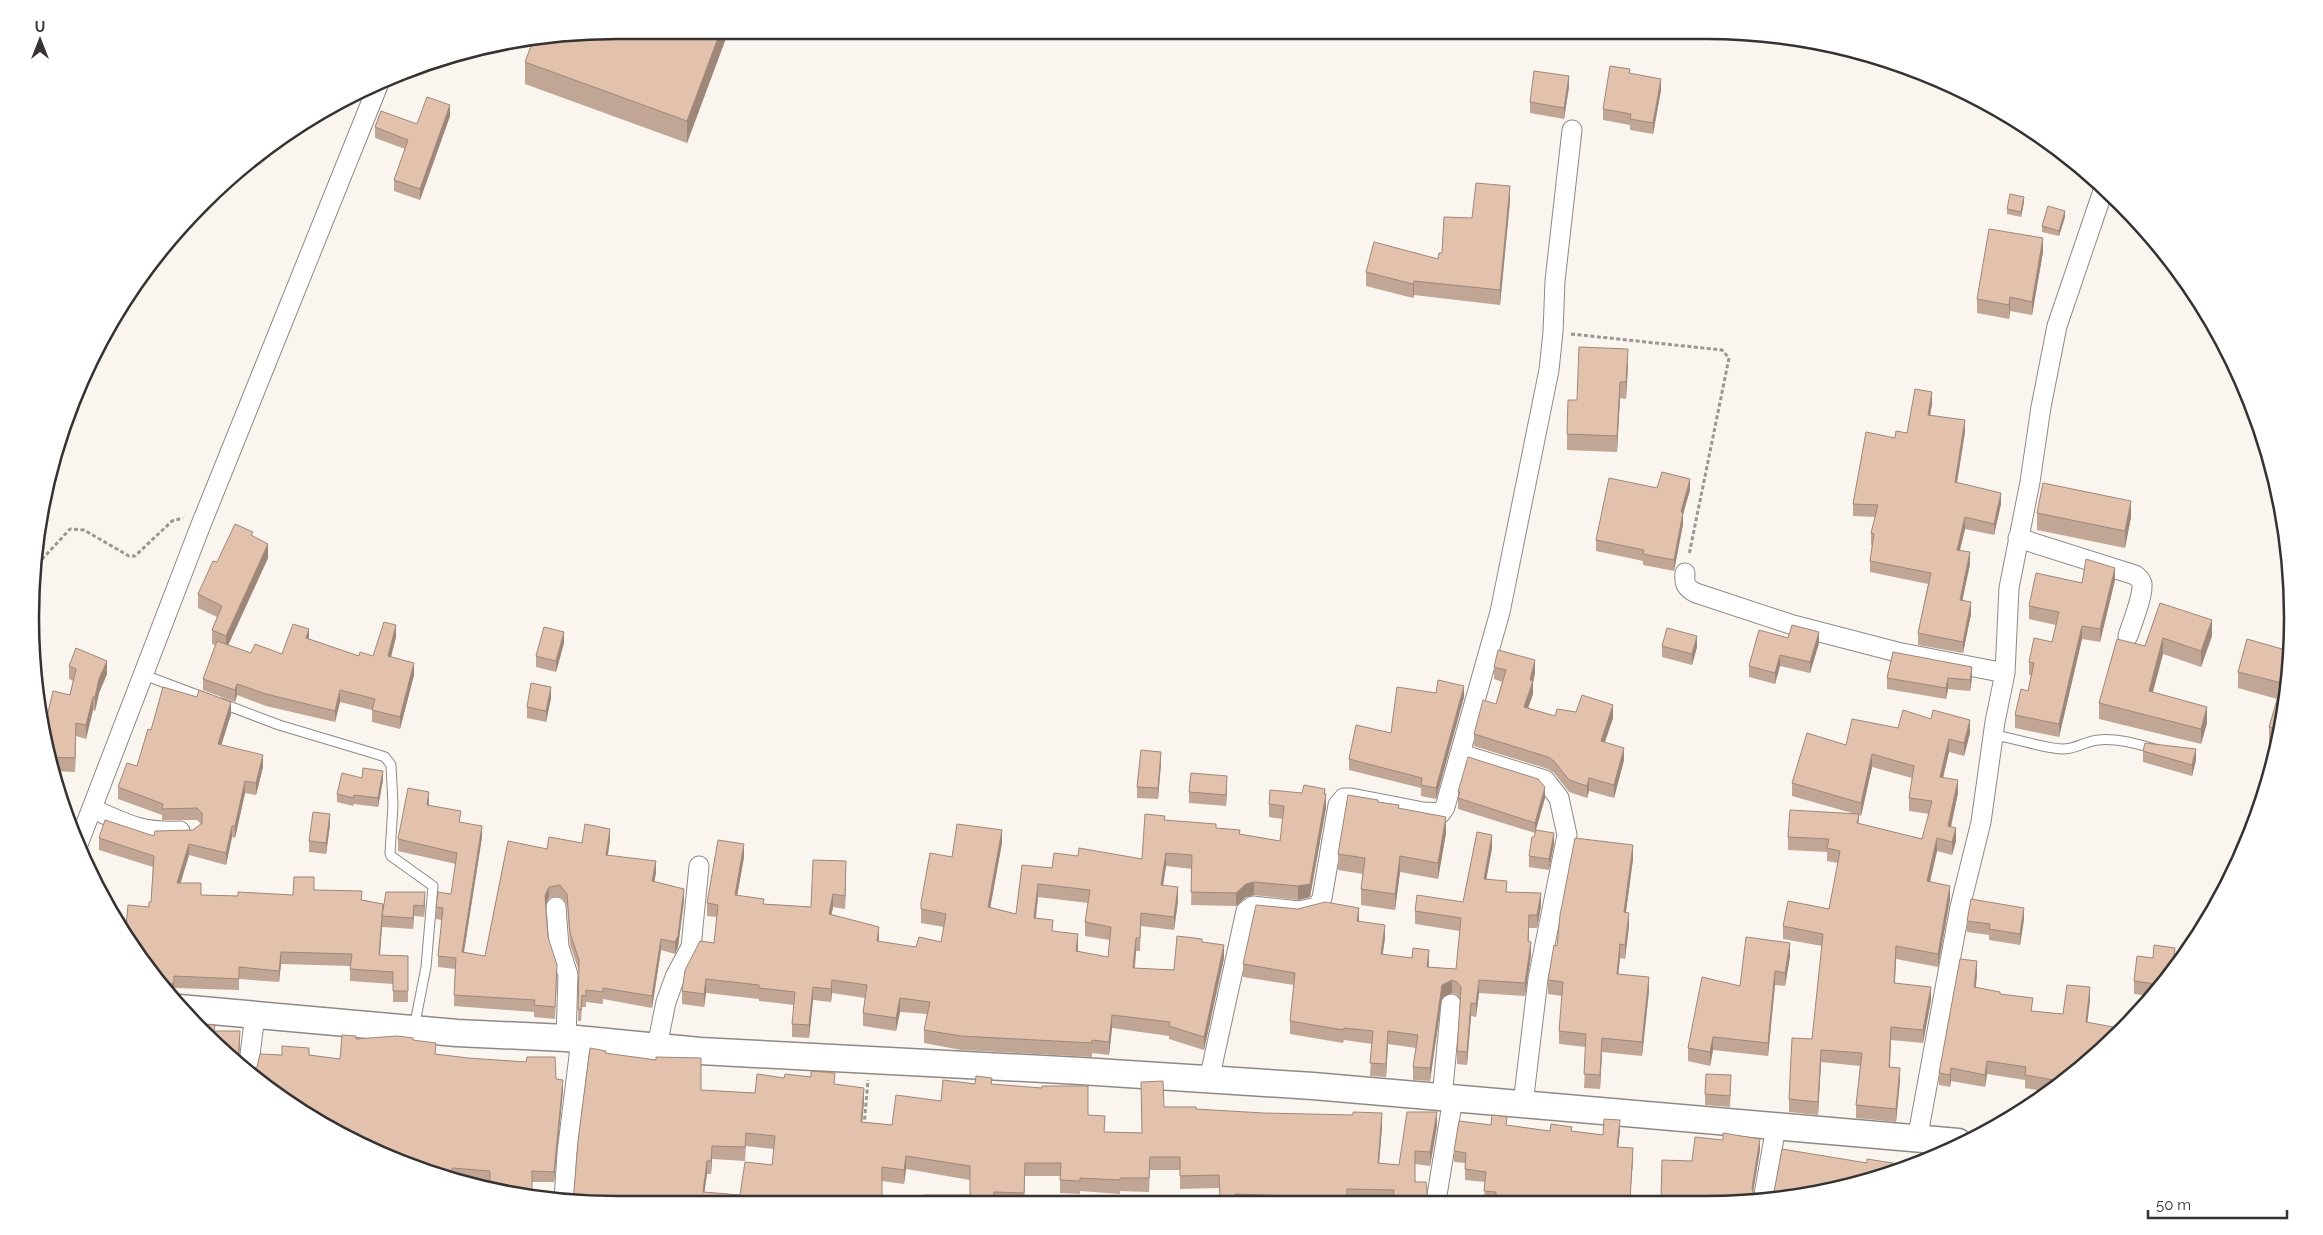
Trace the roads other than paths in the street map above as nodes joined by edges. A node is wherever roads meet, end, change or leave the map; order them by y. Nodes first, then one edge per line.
1 (376, 92) edge
2 (1572, 130) dead end
3 (2101, 195) edge
4 (2018, 538) junction
5 (1685, 573) road end
6 (2128, 636) dead end
7 (2005, 673) junction
8 (144, 675) junction
9 (1993, 735) junction
10 (2161, 751) edge
11 (1461, 754) junction
12 (93, 809) junction
13 (192, 830) edge
14 (82, 836) edge
15 (699, 866) dead end
16 (556, 907) dead end
17 (1451, 1004) dead end
18 (191, 1009) edge
19 (255, 1014) junction
20 (414, 1028) junction
21 (574, 1039) junction
22 (657, 1046) junction
23 (249, 1064) edge
24 (1209, 1080) junction
25 (1447, 1098) junction
26 (1523, 1104) junction
27 (1776, 1127) junction
28 (1917, 1140) junction
29 (1950, 1142) edge
30 (564, 1193) edge
31 (1764, 1193) edge
32 (1437, 1196) edge

1 - 8 street
2 - 11 street
3 - 4 street
4 - 6 street
4 - 7 street
5 - 7 street
7 - 9 street
8 - 12 street
8 - 20 lane
9 - 10 lane
9 - 28 street
11 - 24 street
11 - 26 street
12 - 13 street
12 - 14 street
15 - 22 street
16 - 21 street
17 - 25 street
18 - 19 main road
19 - 20 main road
19 - 23 street
20 - 21 main road
21 - 22 main road
21 - 30 street
22 - 24 main road
24 - 25 main road
25 - 26 main road
25 - 32 street
26 - 27 main road
27 - 28 main road
27 - 31 street
28 - 29 main road

